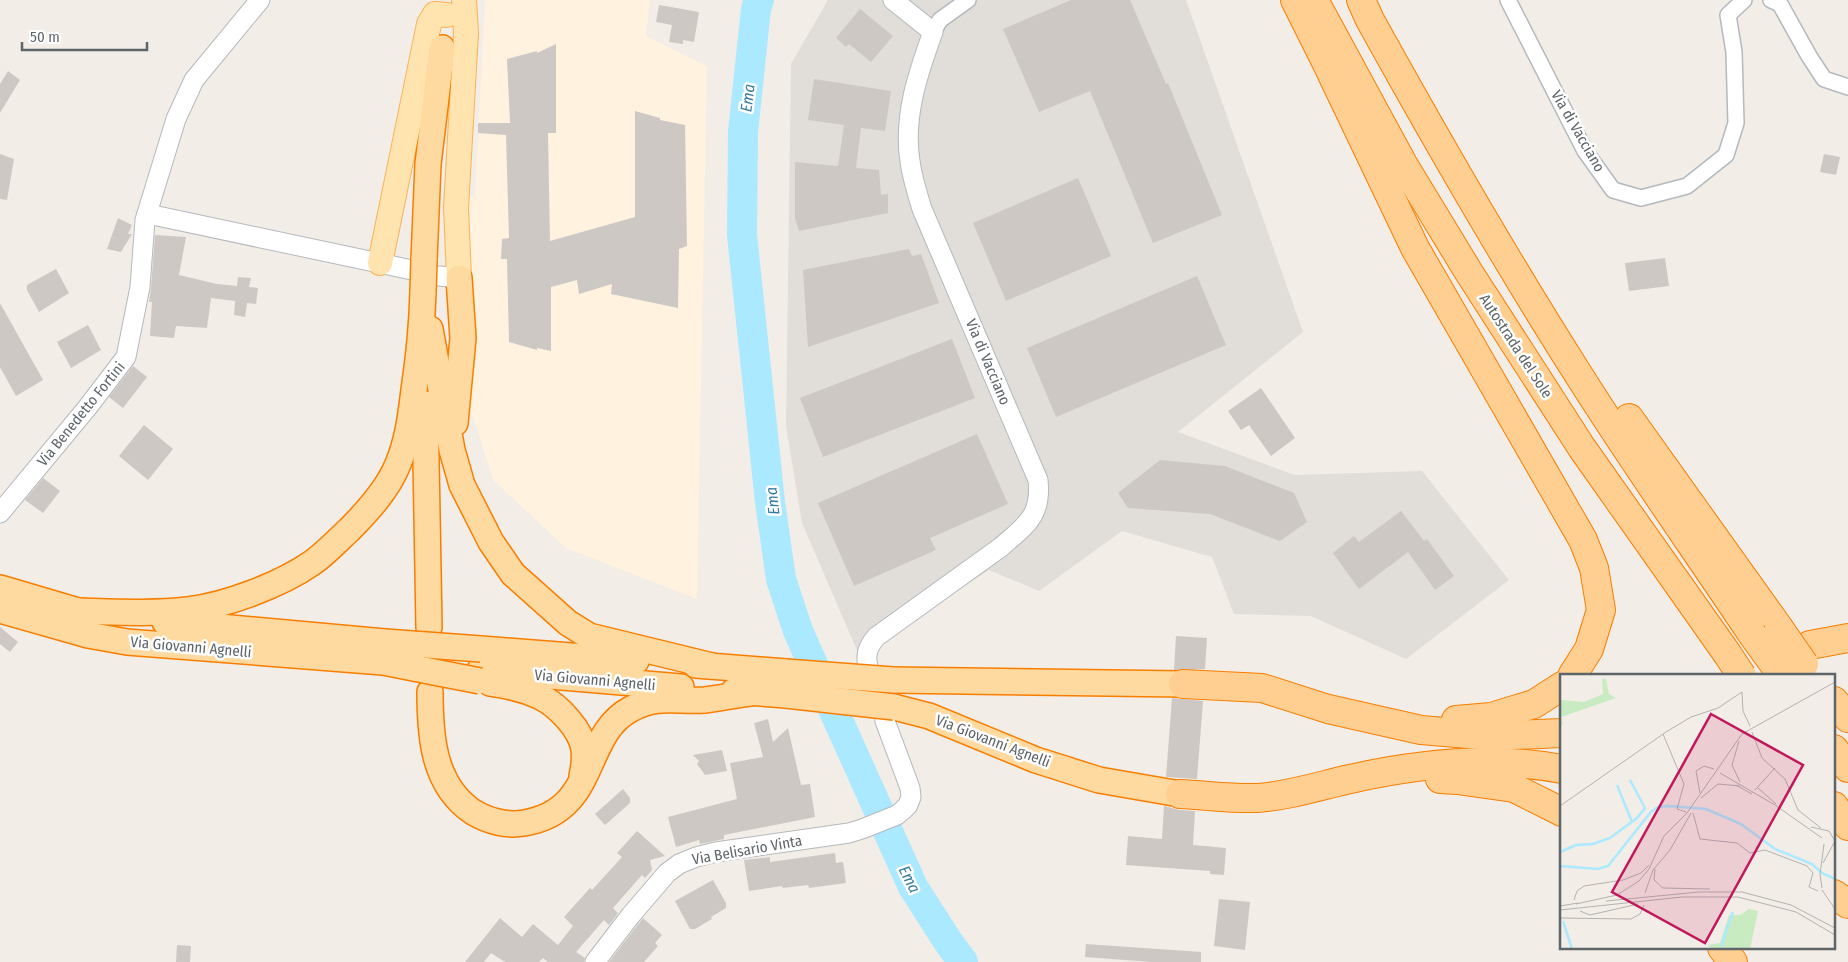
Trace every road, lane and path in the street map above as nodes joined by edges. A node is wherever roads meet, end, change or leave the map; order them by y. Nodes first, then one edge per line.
1 (260, 0) edge
2 (893, 0) edge
3 (968, 0) edge
4 (1295, 0) edge
5 (1314, 0) edge
6 (1361, 0) edge
7 (1508, 0) edge
8 (1744, 0) edge
9 (1772, 0) edge
10 (453, 5) edge
11 (932, 32) junction
12 (442, 48) joint
13 (1848, 87) edge
14 (148, 214) junction
15 (380, 263) junction
16 (431, 275) junction
17 (422, 334) junction
18 (1581, 378) junction
19 (452, 450) junction
20 (0, 513) edge
21 (0, 588) edge
22 (0, 610) edge
23 (78, 611) junction
24 (429, 627) dead end
25 (1848, 638) edge
26 (384, 652) junction
27 (712, 666) junction
28 (480, 667) junction
29 (868, 667) dead end
30 (1798, 667) edge
31 (1573, 674) edge
32 (1741, 674) edge
33 (786, 683) junction
34 (1183, 684) joint
35 (1560, 687) edge
36 (430, 692) dead end
37 (750, 693) junction
38 (1836, 703) edge
39 (890, 714) junction
40 (1848, 718) edge
41 (1384, 721) junction
42 (1560, 733) edge
43 (1836, 752) edge
44 (1848, 768) edge
45 (1560, 769) edge
46 (1351, 778) junction
47 (581, 784) junction
48 (1180, 794) joint
49 (1836, 809) edge
50 (1560, 811) edge
51 (1848, 826) edge
52 (1836, 895) edge
53 (1848, 904) edge
54 (1724, 950) edge
55 (595, 962) edge
56 (1733, 962) edge

1 - 14 street, Via Benedetto Fortini
2 - 11 street
3 - 11 street, Via di Vacciano
4 - 31 highway
5 - 32 highway, Autostrada del Sole, bridge
6 - 18 highway
7 - 8 street, Via di Vacciano
9 - 13 street
10 - 12 main road
10 - 15 main road
10 - 16 main road
11 - 29 street, Via di Vacciano
12 - 16 highway
14 - 15 street
14 - 20 street, Via Benedetto Fortini
15 - 16 street
16 - 17 highway
16 - 19 highway
16 - 19 highway
17 - 23 highway
17 - 24 highway
18 - 30 highway, bridge
18 - 30 highway, bridge
19 - 27 highway
21 - 23 highway, Via Giovanni Agnelli
22 - 26 highway, Via Giovanni Agnelli
23 - 26 highway, Via Giovanni Agnelli
25 - 30 highway
26 - 28 highway, bridge
27 - 28 highway, Via Giovanni Agnelli
27 - 33 highway, Via Giovanni Agnelli
28 - 37 highway, Via Giovanni Agnelli
28 - 47 highway
33 - 34 highway, Via Giovanni Agnelli, bridge
33 - 37 highway, Via Giovanni Agnelli
33 - 39 highway, Via Giovanni Agnelli, bridge
34 - 41 highway
35 - 41 highway
36 - 47 highway
37 - 47 highway
38 - 40 highway
39 - 48 highway, Via Giovanni Agnelli
39 - 55 street, Via Belisario Vinta
41 - 42 highway
43 - 44 highway
45 - 46 highway
46 - 48 highway
46 - 50 highway
49 - 51 highway
52 - 53 highway
54 - 56 highway

